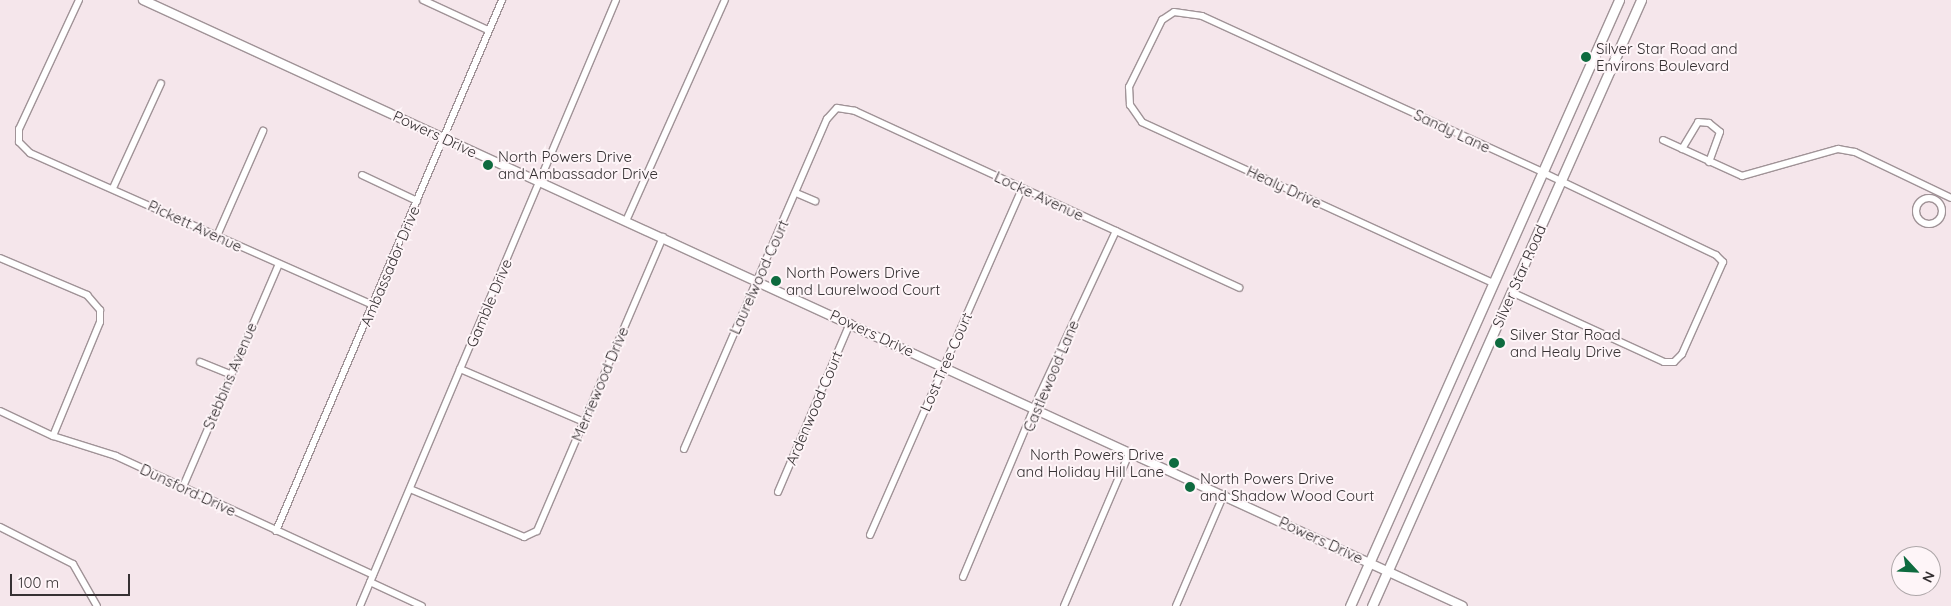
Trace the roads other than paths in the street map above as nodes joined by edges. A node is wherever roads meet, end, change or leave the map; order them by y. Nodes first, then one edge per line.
1 (79, 0) edge
2 (144, 0) edge
3 (423, 0) edge
4 (502, 0) edge
5 (616, 0) edge
6 (724, 0) edge
7 (1618, 0) edge
8 (1641, 0) edge
9 (488, 30) junction
10 (1141, 56) joint
11 (162, 83) dead end
12 (837, 108) joint
13 (263, 131) dead end
14 (442, 137) junction
15 (1663, 140) dead end
16 (1682, 149) junction
17 (1709, 162) junction
18 (1542, 172) junction
19 (362, 175) dead end
20 (539, 181) junction
21 (1561, 181) junction
22 (113, 188) junction
23 (1022, 188) junction
24 (1937, 190) junction
25 (796, 193) junction
26 (1933, 198) junction
27 (1951, 198) edge
28 (417, 200) junction
29 (815, 201) dead end
30 (626, 221) junction
31 (1116, 231) junction
32 (217, 236) junction
33 (663, 238) junction
34 (0, 258) edge
35 (279, 264) junction
36 (758, 281) junction
37 (1493, 283) junction
38 (1239, 288) dead end
39 (1511, 292) junction
40 (373, 305) junction
41 (850, 323) junction
42 (200, 362) dead end
43 (944, 366) junction
44 (460, 370) junction
45 (230, 374) junction
46 (1036, 408) junction
47 (0, 411) edge
48 (584, 422) junction
49 (53, 436) junction
50 (684, 449) dead end
51 (1130, 452) junction
52 (182, 489) junction
53 (410, 489) junction
54 (778, 492) dead end
55 (1224, 494) junction
56 (0, 527) edge
57 (276, 531) junction
58 (870, 535) dead end
59 (1368, 563) junction
60 (1386, 571) junction
61 (373, 575) junction
62 (963, 578) dead end
63 (370, 582) junction
64 (97, 606) edge
65 (360, 606) edge
66 (422, 606) edge
67 (1064, 606) edge
68 (1176, 606) edge
69 (1350, 606) edge
70 (1372, 606) edge
71 (1463, 606) edge

1 - 22 street, Pickett Avenue
2 - 14 street, Powers Drive
3 - 9 street
4 - 9 street, Ambassador Drive
5 - 20 street, Gamble Drive
6 - 30 street
7 - 18 main road, Silver Star Road
8 - 21 main road, Silver Star Road
9 - 14 street, Ambassador Drive
10 - 18 street, Sandy Lane
10 - 37 street, Healy Drive
11 - 22 street
12 - 23 street, Locke Avenue
12 - 25 street, Laurelwood Court
13 - 32 street
14 - 20 street, Powers Drive
14 - 28 street, Ambassador Drive
15 - 16 street
16 - 17 street
16 - 17 street
17 - 24 street
18 - 21 street, Sandy Lane
18 - 37 main road, Silver Star Road
19 - 28 street
20 - 30 street, Powers Drive
20 - 44 street, Gamble Drive
21 - 39 main road, Silver Star Road
21 - 39 street, Sandy Lane
22 - 32 street, Pickett Avenue
23 - 31 street, Locke Avenue
23 - 43 street, Lost Tree Court
24 - 26 street
24 - 27 street
25 - 29 street
25 - 36 street, Laurelwood Court
26 - 26 street
28 - 40 street, Ambassador Drive
30 - 33 street, Powers Drive
31 - 38 street, Locke Avenue
31 - 46 street, Castlewood Lane
32 - 35 street, Pickett Avenue
33 - 36 street, Powers Drive
33 - 48 street, Merriewood Drive
34 - 49 street
35 - 40 street, Pickett Avenue
35 - 45 street, Stebbins Avenue
36 - 41 street, Powers Drive
36 - 50 street, Laurelwood Court
37 - 59 main road, Silver Star Road
39 - 60 main road, Silver Star Road
40 - 57 street, Ambassador Drive
41 - 43 street, Powers Drive
41 - 54 street, Ardenwood Court
42 - 45 street
43 - 46 street, Powers Drive
43 - 58 street, Lost Tree Court
44 - 48 street
44 - 53 street, Gamble Drive
45 - 52 street, Stebbins Avenue
46 - 51 street, Powers Drive
46 - 62 street, Castlewood Lane
47 - 49 street, Dunsford Drive
48 - 53 street, Merriewood Drive
49 - 52 street, Dunsford Drive
51 - 55 street, Powers Drive
51 - 67 street
52 - 57 street, Dunsford Drive
53 - 61 street, Gamble Drive
55 - 59 street, Powers Drive
55 - 68 street
56 - 64 street
57 - 61 street, Dunsford Drive
59 - 60 street, Powers Drive
59 - 69 main road, Silver Star Road
60 - 70 main road, Silver Star Road
60 - 71 street, Powers Drive
61 - 63 street, Gamble Drive
63 - 65 street, Gamble Drive
63 - 66 street

